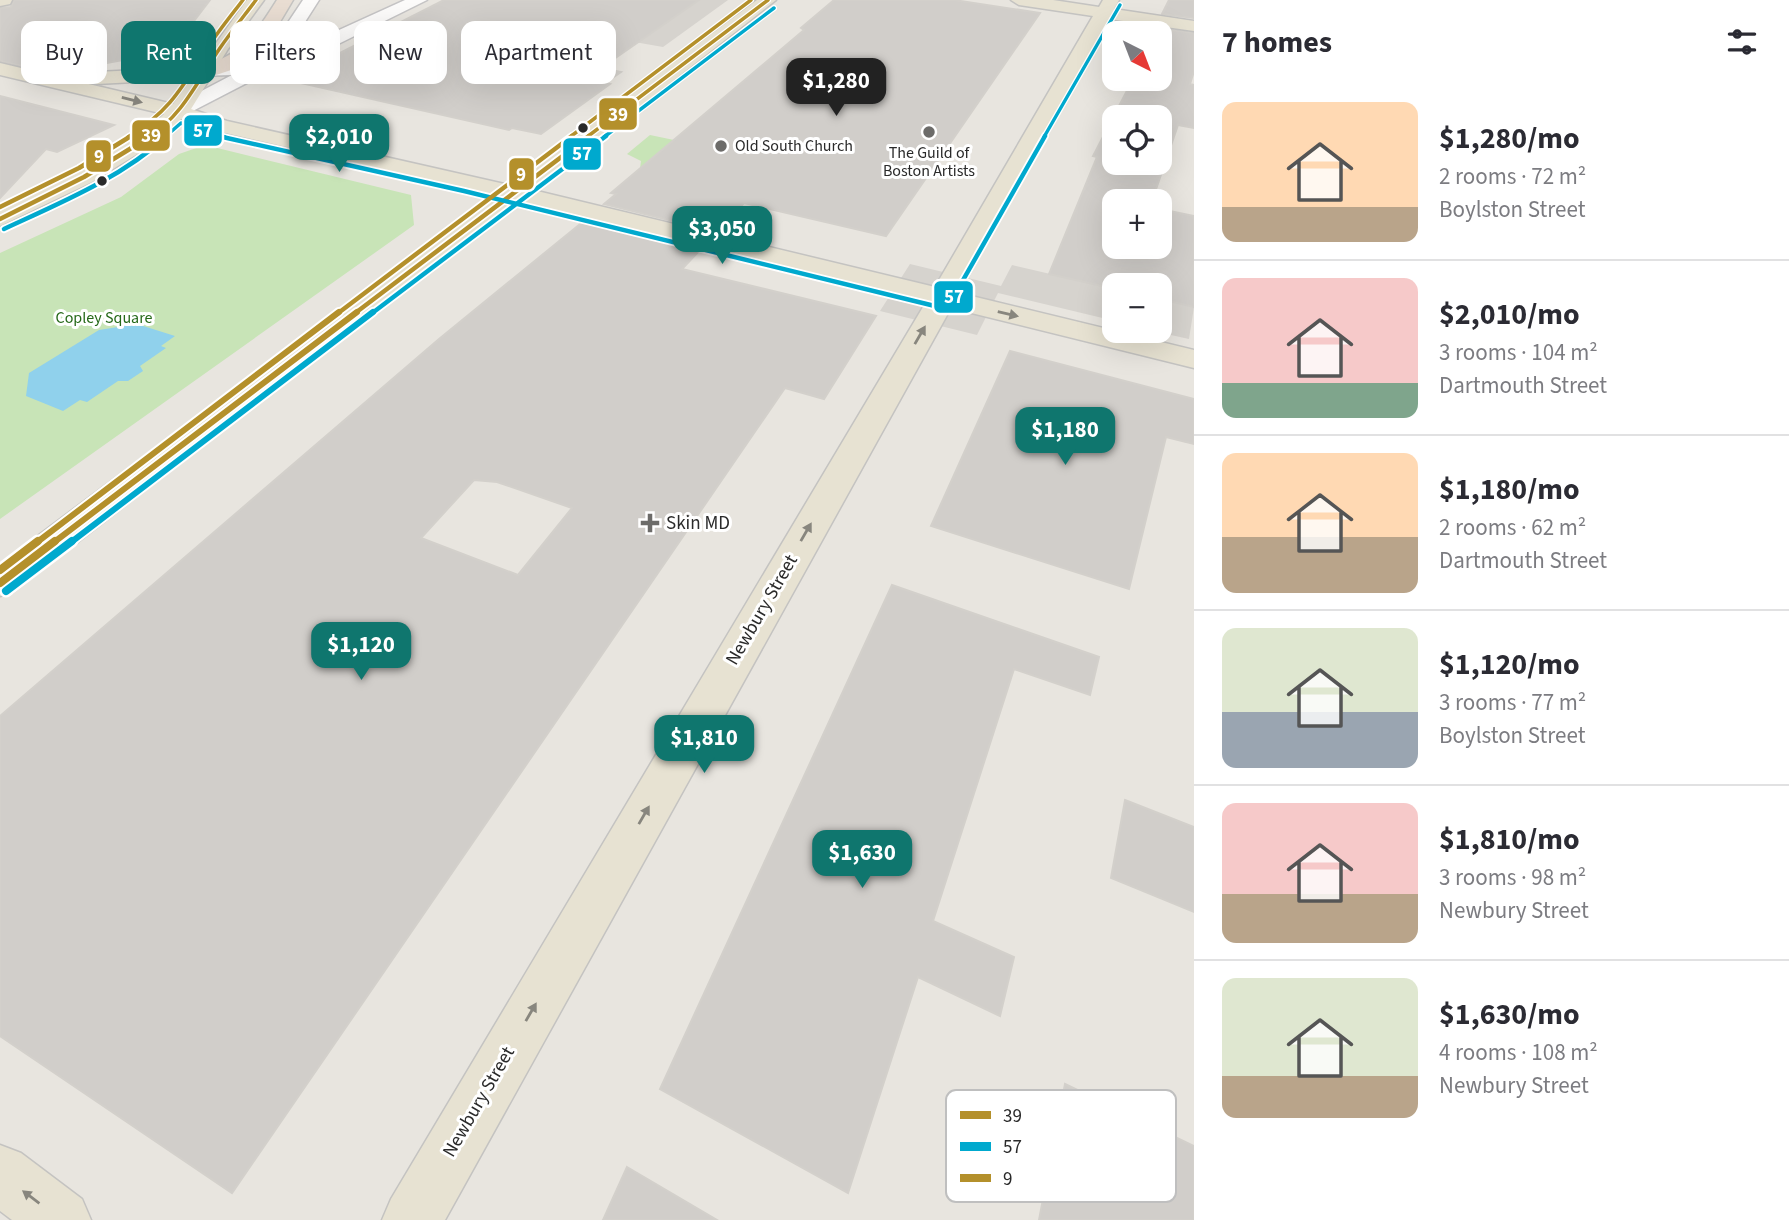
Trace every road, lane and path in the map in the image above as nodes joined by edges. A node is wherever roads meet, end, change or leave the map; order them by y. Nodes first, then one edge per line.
1 (256, 0) edge
2 (285, 0) edge
3 (311, 0) edge
4 (419, 0) edge
5 (768, 0) edge
6 (1019, 0) edge
7 (1107, 6) edge
8 (298, 21) edge
9 (1194, 26) edge
10 (340, 37) edge
11 (216, 56) edge
12 (216, 69) edge
13 (9, 71) edge
14 (121, 77) edge
15 (197, 84) edge
16 (230, 84) edge
17 (178, 111) junction
18 (513, 192) junction
19 (0, 219) edge
20 (941, 298) junction
21 (1194, 359) edge
22 (0, 583) edge
23 (0, 1174) edge
24 (61, 1220) edge
25 (412, 1220) edge

1 - 11 main road
2 - 12 highway
3 - 8 street
4 - 10 street
5 - 18 main road
6 - 7 main road
7 - 9 main road
7 - 20 main road, Newbury Street
13 - 14 main road
13 -> 17 main road
15 - 17 main road
16 - 17 street
17 - 18 main road
17 - 19 main road
18 - 20 main road
18 - 22 main road
20 -> 21 main road
25 -> 20 main road, Newbury Street
24 -> 23 main road

